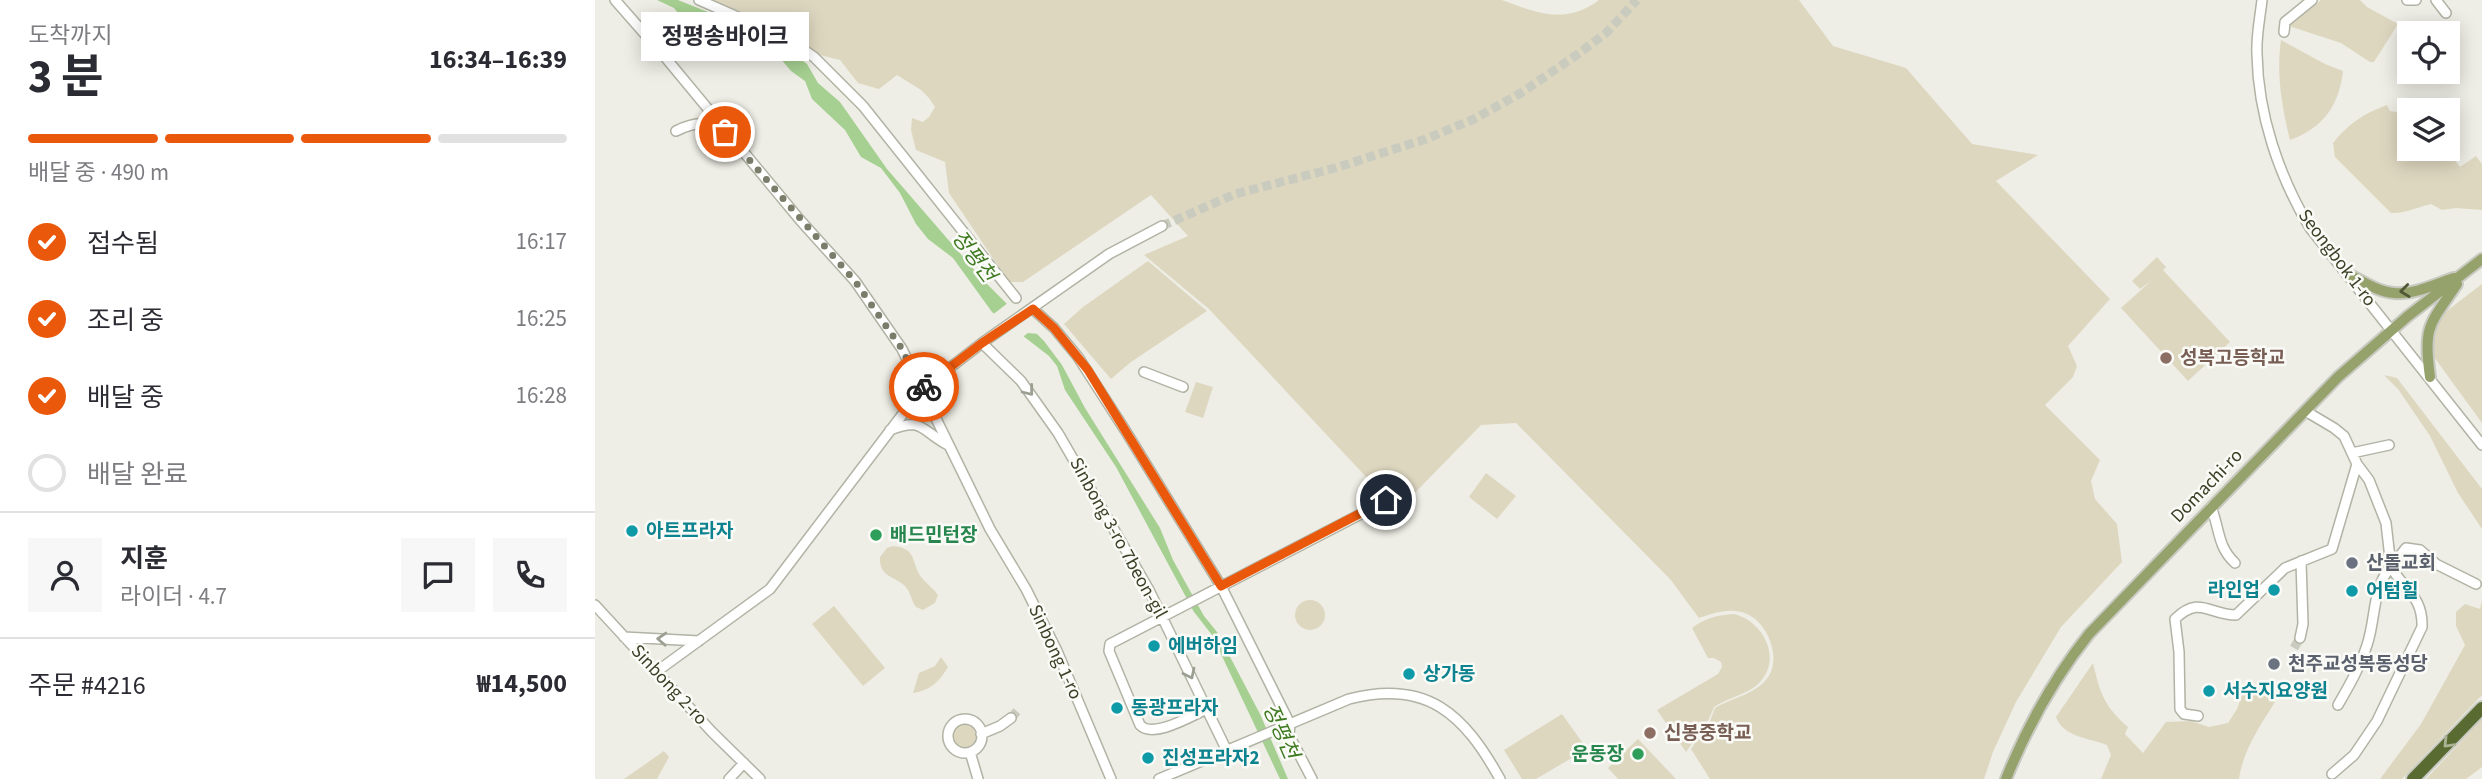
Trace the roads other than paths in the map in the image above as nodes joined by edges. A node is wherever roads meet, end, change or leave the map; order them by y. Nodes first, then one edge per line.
1 (615, 0) edge
2 (699, 0) edge
3 (2262, 0) edge
4 (2312, 0) edge
5 (2407, 0) edge
6 (2416, 0) edge
7 (2436, 0) edge
8 (2446, 13) dead end
9 (2284, 32) dead end
10 (676, 131) dead end
11 (725, 132) junction
12 (1162, 226) tunnel mouth
13 (2482, 259) edge
14 (2348, 274) junction
15 (2463, 275) junction
16 (1016, 298) dead end
17 (1031, 311) junction
18 (2390, 331) junction
19 (982, 343) junction
20 (1144, 372) dead end
21 (2430, 377) junction
22 (1183, 387) dead end
23 (921, 390) junction
24 (2307, 412) junction
25 (888, 431) junction
26 (2389, 445) dead end
27 (2482, 445) edge
28 (949, 446) junction
29 (2352, 453) junction
30 (2357, 464) junction
31 (1386, 500) dead end
32 (2211, 507) junction
33 (2301, 561) junction
34 (2235, 563) dead end
35 (2391, 567) junction
36 (2476, 584) dead end
37 (1221, 586) junction
38 (595, 605) edge
39 (1163, 618) junction
40 (624, 637) junction
41 (2299, 638) tunnel mouth
42 (700, 641) junction
43 (656, 672) junction
44 (2338, 705) dead end
45 (2482, 708) edge
46 (1207, 709) junction
47 (2198, 716) dead end
48 (1011, 718) tunnel mouth
49 (1290, 724) junction
50 (982, 734) junction
51 (1227, 751) junction
52 (970, 752) junction
53 (744, 763) junction
54 (2332, 774) dead end
55 (1175, 776) edge
56 (729, 779) edge
57 (760, 779) edge
58 (978, 779) edge
59 (1111, 779) edge
60 (1159, 779) edge
61 (1312, 779) edge
62 (1500, 779) edge
63 (2006, 779) edge
64 (2413, 779) edge

1 - 11 street
2 - 16 street
3 - 14 street, Seongbok 1-ro
4 - 9 street
5 - 6 street
7 - 8 street
10 - 11 street
11 - 23 street
12 - 17 street
13 - 15 main road, Domachi-ro
15 -> 14 main road
14 - 18 street, Seongbok 1-ro
15 - 18 main road, Domachi-ro
15 - 21 main road
17 - 19 street
17 - 37 street
18 - 21 street, Seongbok 1-ro
18 - 24 main road, Domachi-ro
19 - 23 street
19 -> 39 street, Sinbong 3-ro 7beon-gil
20 - 22 street
21 - 27 street, Seongbok 1-ro
23 - 25 street
23 - 28 street, Sinbong 1-ro
24 - 29 street
24 - 32 main road, Domachi-ro
25 - 28 street
25 - 42 street
26 - 29 street
28 - 59 street, Sinbong 1-ro
29 - 30 street
30 - 33 street
30 - 35 street
31 - 37 street
32 - 34 street
32 - 63 main road, Domachi-ro
33 - 41 street
33 - 47 street
35 - 36 street
35 - 44 street
35 - 54 street
37 - 39 street
37 - 49 street
38 - 40 street, Sinbong 2-ro
39 -> 46 street, Sinbong 3-ro 7beon-gil
39 - 46 street
42 -> 40 street
40 - 43 street, Sinbong 2-ro
42 - 43 street
43 - 53 street, Sinbong 2-ro
45 -> 64 highway
46 - 51 street, Sinbong 3-ro 7beon-gil
48 - 50 street
49 - 51 street
49 - 61 street
49 - 62 street
50 - 52 street
50 - 52 street
51 - 55 street
52 - 58 street
53 - 56 street
53 - 57 street, Sinbong 2-ro
55 - 60 street

